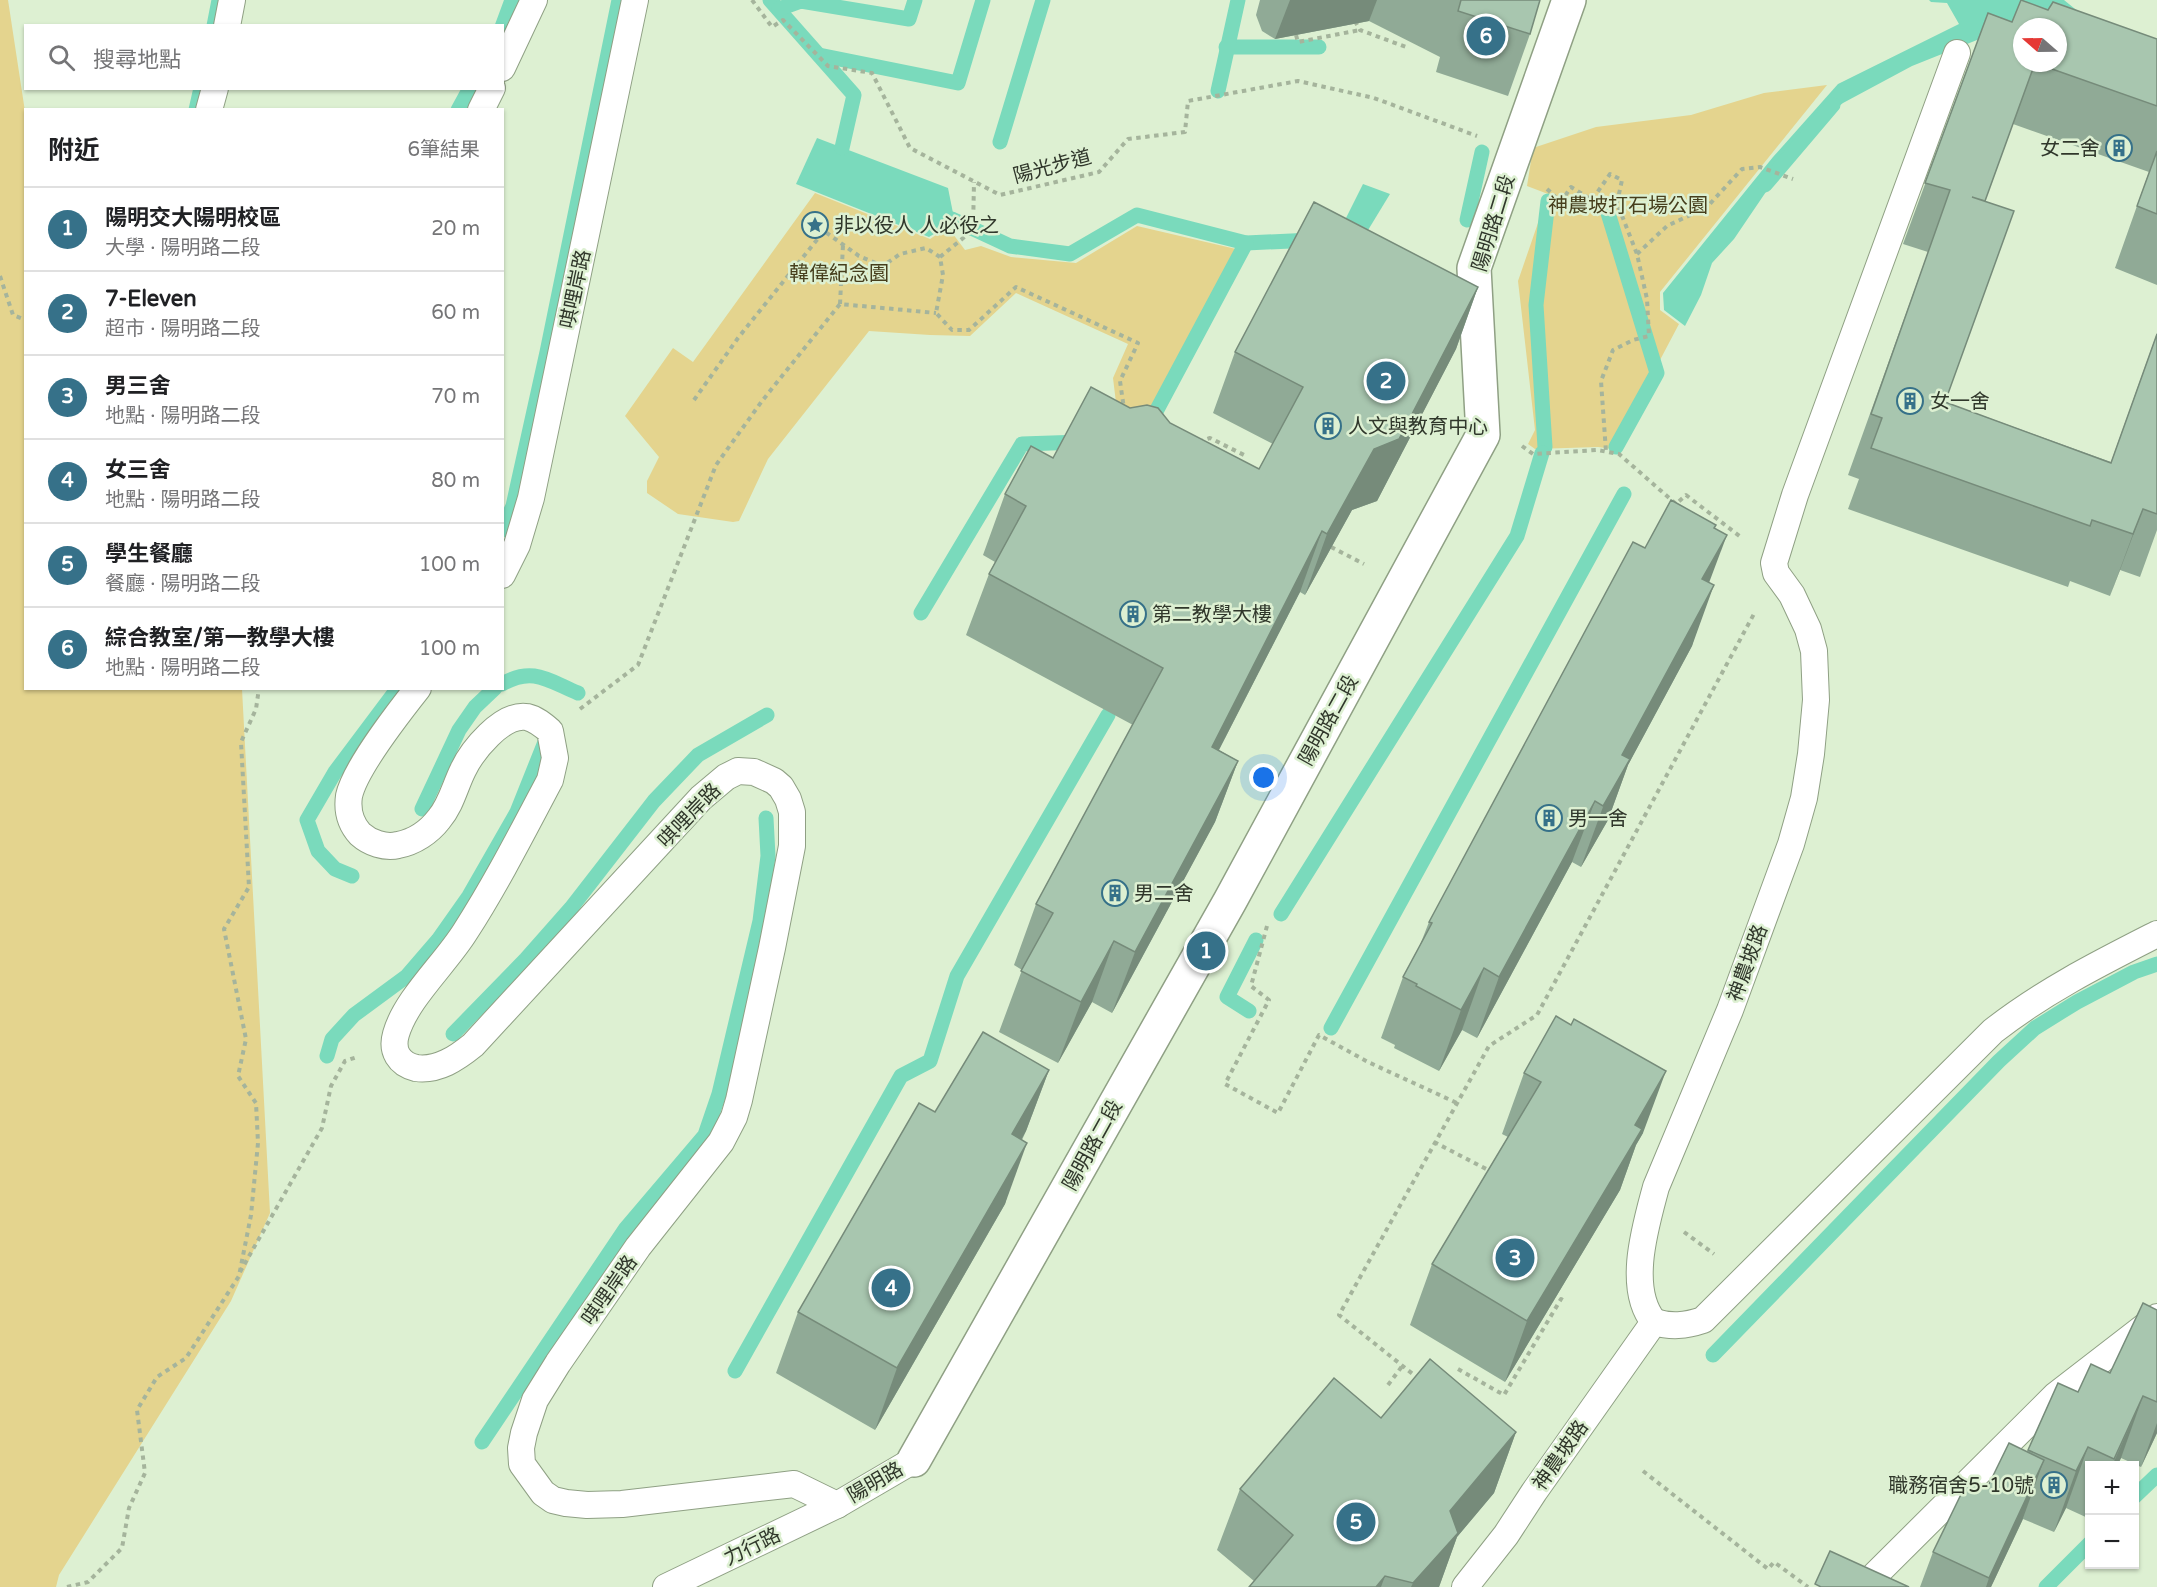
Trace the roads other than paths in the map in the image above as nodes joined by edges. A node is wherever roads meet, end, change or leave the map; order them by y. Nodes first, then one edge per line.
1 (232, 0) edge
2 (534, 0) edge
3 (635, 0) edge
4 (1569, 0) edge
5 (228, 24) edge
6 (1958, 53) dead end
7 (504, 64) edge
8 (214, 90) edge
9 (491, 90) edge
10 (210, 108) edge
11 (482, 108) edge
12 (504, 571) edge
13 (416, 690) edge
14 (2157, 934) edge
15 (2157, 1317) edge
16 (1654, 1322) junction
17 (914, 1460) joint
18 (837, 1504) junction
19 (666, 1587) edge
20 (1465, 1587) edge
21 (1863, 1587) edge

1 - 5 lane
2 - 7 lane
3 - 12 lane, 唭哩岸路
4 - 17 street, 陽明路二段
6 - 16 lane, 神農坡路
8 - 10 lane
9 - 11 lane
13 - 18 lane, 唭哩岸路
14 - 16 lane
15 - 21 lane
16 - 20 lane, 神農坡路
17 - 18 lane, 陽明路
18 - 19 lane, 力行路

